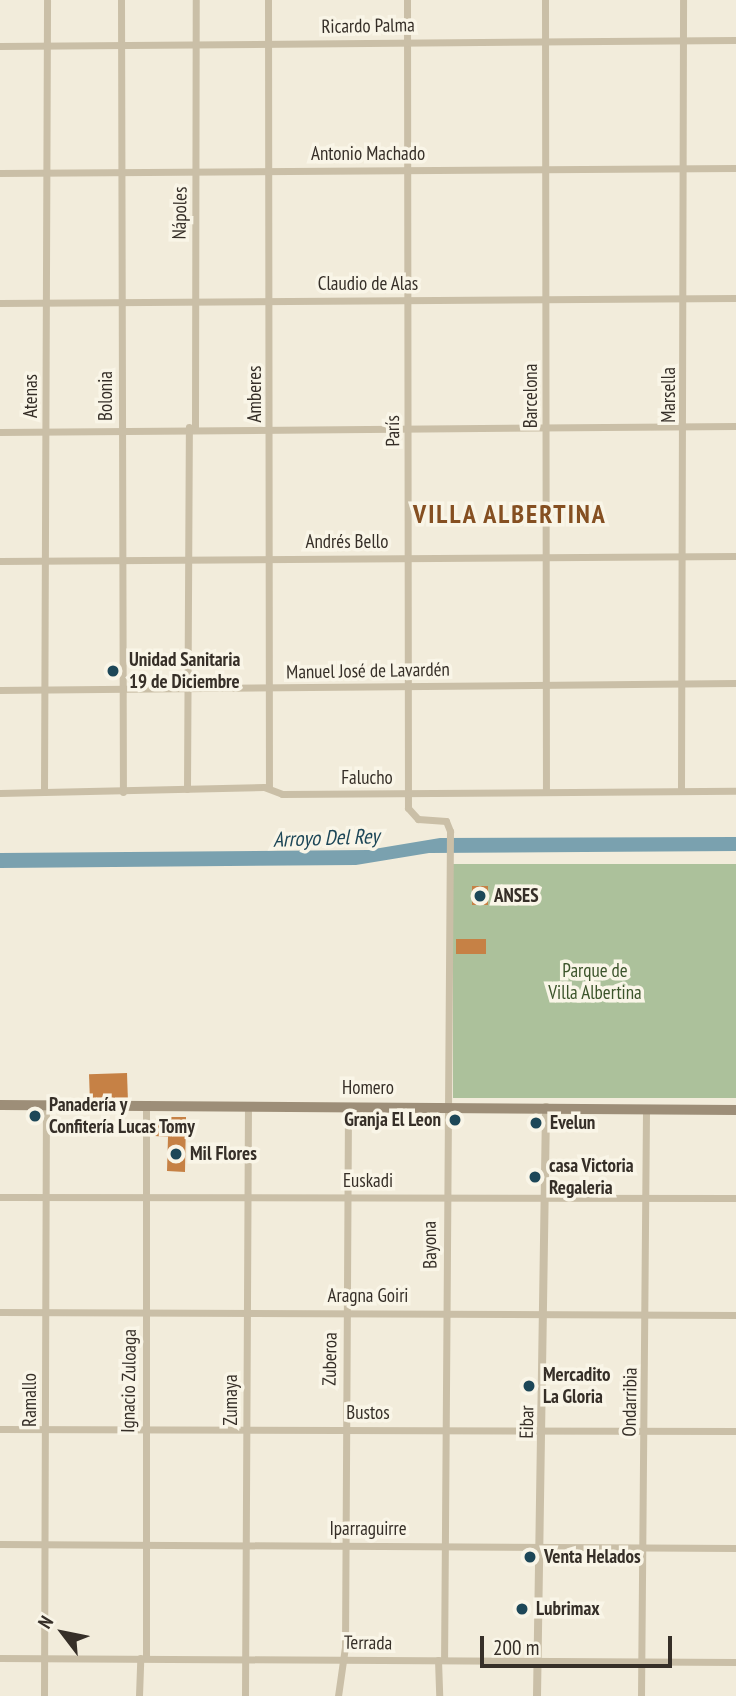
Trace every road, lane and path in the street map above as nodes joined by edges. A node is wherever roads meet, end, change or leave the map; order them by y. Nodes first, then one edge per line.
1 (47, 0) edge
2 (121, 0) edge
3 (196, 0) edge
4 (268, 0) edge
5 (407, 0) edge
6 (545, 0) edge
7 (683, 0) edge
8 (545, 40) junction
9 (684, 40) junction
10 (736, 40) edge
11 (407, 41) junction
12 (196, 43) junction
13 (268, 43) junction
14 (121, 44) junction
15 (0, 46) edge
16 (47, 46) junction
17 (682, 168) junction
18 (736, 168) edge
19 (544, 169) junction
20 (270, 170) junction
21 (407, 170) junction
22 (124, 171) junction
23 (196, 171) junction
24 (0, 173) edge
25 (46, 173) junction
26 (546, 298) junction
27 (736, 298) edge
28 (408, 299) junction
29 (684, 299) junction
30 (195, 300) junction
31 (270, 300) junction
32 (122, 302) junction
33 (0, 303) edge
34 (47, 303) junction
35 (271, 426) junction
36 (684, 426) junction
37 (736, 426) edge
38 (192, 427) junction
39 (547, 428) junction
40 (121, 429) junction
41 (408, 429) junction
42 (47, 431) junction
43 (0, 432) edge
44 (683, 555) junction
45 (736, 556) edge
46 (410, 557) junction
47 (546, 557) junction
48 (187, 558) junction
49 (270, 558) junction
50 (121, 559) junction
51 (46, 560) junction
52 (0, 561) edge
53 (736, 683) edge
54 (545, 684) junction
55 (683, 684) junction
56 (410, 686) junction
57 (270, 688) junction
58 (45, 689) junction
59 (123, 689) junction
60 (0, 690) edge
61 (187, 690) junction
62 (269, 788) junction
63 (187, 789) junction
64 (681, 789) junction
65 (736, 791) edge
66 (44, 792) junction
67 (123, 792) junction
68 (546, 792) junction
69 (0, 793) edge
70 (409, 794) junction
71 (146, 1104) junction
72 (0, 1105) edge
73 (46, 1105) junction
74 (248, 1105) junction
75 (348, 1106) junction
76 (447, 1106) junction
77 (546, 1108) junction
78 (646, 1108) junction
79 (736, 1110) edge
80 (145, 1196) junction
81 (247, 1196) junction
82 (347, 1196) junction
83 (445, 1196) junction
84 (0, 1197) edge
85 (546, 1197) junction
86 (646, 1197) junction
87 (46, 1198) junction
88 (736, 1198) edge
89 (146, 1310) junction
90 (45, 1311) junction
91 (246, 1311) junction
92 (0, 1312) edge
93 (346, 1312) junction
94 (447, 1312) junction
95 (545, 1314) junction
96 (646, 1314) junction
97 (736, 1315) edge
98 (144, 1428) junction
99 (247, 1428) junction
100 (0, 1429) edge
101 (45, 1429) junction
102 (345, 1429) junction
103 (445, 1429) junction
104 (542, 1429) junction
105 (645, 1429) junction
106 (736, 1431) edge
107 (0, 1544) edge
108 (46, 1544) junction
109 (245, 1545) junction
110 (345, 1545) junction
111 (444, 1545) junction
112 (541, 1545) junction
113 (143, 1546) junction
114 (645, 1547) junction
115 (736, 1548) edge
116 (0, 1658) edge
117 (45, 1658) junction
118 (143, 1658) junction
119 (342, 1658) junction
120 (245, 1659) junction
121 (441, 1660) junction
122 (643, 1660) junction
123 (539, 1661) junction
124 (736, 1662) edge
125 (44, 1696) edge
126 (139, 1696) edge
127 (244, 1696) edge
128 (338, 1696) edge
129 (439, 1696) edge
130 (537, 1696) edge
131 (641, 1696) edge

1 - 16 street, Atenas
2 - 14 street, Bolonia
3 - 12 street, Nápoles
4 - 13 street, Amberes
5 - 11 street, París
6 - 8 street, Barcelona
7 - 9 street, Marsella
8 - 9 street, Ricardo Palma
8 - 11 street, Ricardo Palma
8 - 19 street, Barcelona
9 - 10 street, Ricardo Palma
9 - 17 street, Marsella
11 - 13 street, Ricardo Palma
11 - 21 street, París
12 - 13 street, Ricardo Palma
12 - 14 street, Ricardo Palma
12 - 23 street, Nápoles
13 - 20 street, Amberes
14 - 16 street, Ricardo Palma
14 - 22 street, Bolonia
15 - 16 street, Ricardo Palma
16 - 25 street, Atenas
17 - 18 street, Antonio Machado
17 - 19 street, Antonio Machado
17 - 29 street, Marsella
19 - 21 street, Antonio Machado
19 - 26 street, Barcelona
20 - 21 street, Antonio Machado
20 - 23 street, Antonio Machado
20 - 31 street, Amberes
21 - 28 street, París
22 - 23 street, Antonio Machado
22 - 25 street, Antonio Machado
22 - 32 street, Bolonia
23 - 30 street, Nápoles
24 - 25 street, Antonio Machado
25 - 34 street, Atenas
26 - 28 street, Claudio de Alas
26 - 29 street, Claudio de Alas
26 - 39 street, Barcelona
27 - 29 street, Claudio de Alas
28 - 31 street, Claudio de Alas
28 - 41 street, París
29 - 36 street, Marsella
30 - 31 street, Claudio de Alas
30 - 32 street, Claudio de Alas
30 - 38 street, Nápoles
31 - 35 street, Amberes
32 - 34 street, Claudio de Alas
32 - 40 street, Bolonia
33 - 34 street, Claudio de Alas
34 - 42 street, Atenas
35 - 38 street
35 - 41 street
35 - 49 street, Amberes
36 - 37 street
36 - 39 street
36 - 44 street, Marsella
38 - 40 street
38 - 48 street, Nápoles
39 - 41 street
39 - 47 street, Barcelona
40 - 42 street
40 - 50 street, Bolonia
41 - 46 street, París
42 - 43 street
42 - 51 street, Atenas
44 - 45 street, Andrés Bello
44 - 47 street, Andrés Bello
44 - 55 street, Marsella
46 - 47 street, Andrés Bello
46 - 49 street, Andrés Bello
46 - 56 street, París
47 - 54 street, Barcelona
48 - 49 street, Andrés Bello
48 - 50 street, Andrés Bello
48 - 61 street, Nápoles
49 - 57 street, Amberes
50 - 51 street, Andrés Bello
50 - 59 street, Bolonia
51 - 52 street, Andrés Bello
51 - 58 street, Atenas
53 - 55 street, Manuel José de Lavardén
54 - 55 street, Manuel José de Lavardén
54 - 56 street, Manuel José de Lavardén
54 - 68 street, Barcelona
55 - 64 street, Marsella
56 - 57 street, Manuel José de Lavardén
56 - 70 street, París
57 - 61 street, Manuel José de Lavardén
57 - 62 street, Amberes
58 - 59 street, Manuel José de Lavardén
58 - 60 street, Manuel José de Lavardén
58 - 66 street, Atenas
59 - 61 street, Manuel José de Lavardén
59 - 67 street, Bolonia
61 - 63 street, Nápoles
62 - 63 street, Falucho
62 - 70 street, Falucho
63 - 67 street, Falucho
64 - 65 street, Falucho
64 - 68 street, Falucho
66 - 67 street, Falucho
66 - 69 street, Falucho
68 - 70 street, Falucho
70 - 76 street, Bayona
71 - 73 main road, Homero
71 - 74 main road, Homero
71 - 80 street, Ignacio Zuloaga
72 - 73 main road, Homero
73 - 87 street, Ramallo
74 - 75 main road, Homero
74 - 81 street, Zumaya
75 - 76 main road, Homero
75 - 82 street, Zuberoa
76 - 77 main road, Homero
76 - 83 street, Bayona
77 - 78 main road, Homero
77 - 85 street, Eibar
78 - 79 main road, Homero
78 - 86 street, Ondarribia
80 - 81 street, Euskadi
80 - 87 street, Euskadi
80 - 89 street, Ignacio Zuloaga
81 - 82 street, Euskadi
81 - 91 street, Zumaya
82 - 83 street, Euskadi
82 - 93 street, Zuberoa
83 - 85 street, Euskadi
83 - 94 street, Bayona
84 - 87 street, Euskadi
85 - 86 street, Euskadi
85 - 95 street, Eibar
86 - 88 street, Euskadi
86 - 96 street, Ondarribia
87 - 90 street, Ramallo
89 - 90 street, Aragna Goiri
89 - 91 street, Aragna Goiri
89 - 98 street, Ignacio Zuloaga
90 - 92 street, Aragna Goiri
90 - 101 street, Ramallo
91 - 93 street, Aragna Goiri
91 - 99 street, Zumaya
93 - 94 street, Aragna Goiri
93 - 102 street, Zuberoa
94 - 95 street, Aragna Goiri
94 - 103 street, Bayona
95 - 96 street, Aragna Goiri
95 - 104 street, Eibar
96 - 97 street, Aragna Goiri
96 - 105 street, Ondarribia
98 - 99 street, Bustos
98 - 101 street, Bustos
98 - 113 street, Ignacio Zuloaga
99 - 102 street, Bustos
99 - 109 street, Zumaya
100 - 101 street, Bustos
101 - 108 street, Ramallo
102 - 103 street, Bustos
102 - 110 street, Zuberoa
103 - 104 street, Bustos
103 - 111 street, Bayona
104 - 105 street, Bustos
104 - 112 street, Eibar
105 - 106 street, Bustos
105 - 114 street, Ondarribia
107 - 108 street, Iparraguirre
108 - 113 street, Iparraguirre
108 - 117 street, Ramallo
109 - 110 street, Iparraguirre
109 - 113 street, Iparraguirre
109 - 120 street, Zumaya
110 - 111 street, Iparraguirre
110 - 119 street, Zuberoa
111 - 112 street, Iparraguirre
111 - 121 street, Bayona
112 - 114 street, Iparraguirre
112 - 123 street, Eibar
113 - 118 street, Ignacio Zuloaga
114 - 115 street, Iparraguirre
114 - 122 street, Ondarribia
116 - 117 street, Terrada
117 - 118 street, Terrada
117 - 125 street, Ramallo
118 - 120 street, Terrada
118 - 126 street, Ignacio Zuloaga
119 - 120 street, Terrada
119 - 121 street, Terrada
119 - 128 street, Zuberoa
120 - 127 street, Zumaya
121 - 123 street, Terrada
121 - 129 street, Bayona
122 - 123 street, Terrada
122 - 124 street, Terrada
122 - 131 street, Ondarribia
123 - 130 street, Eibar

